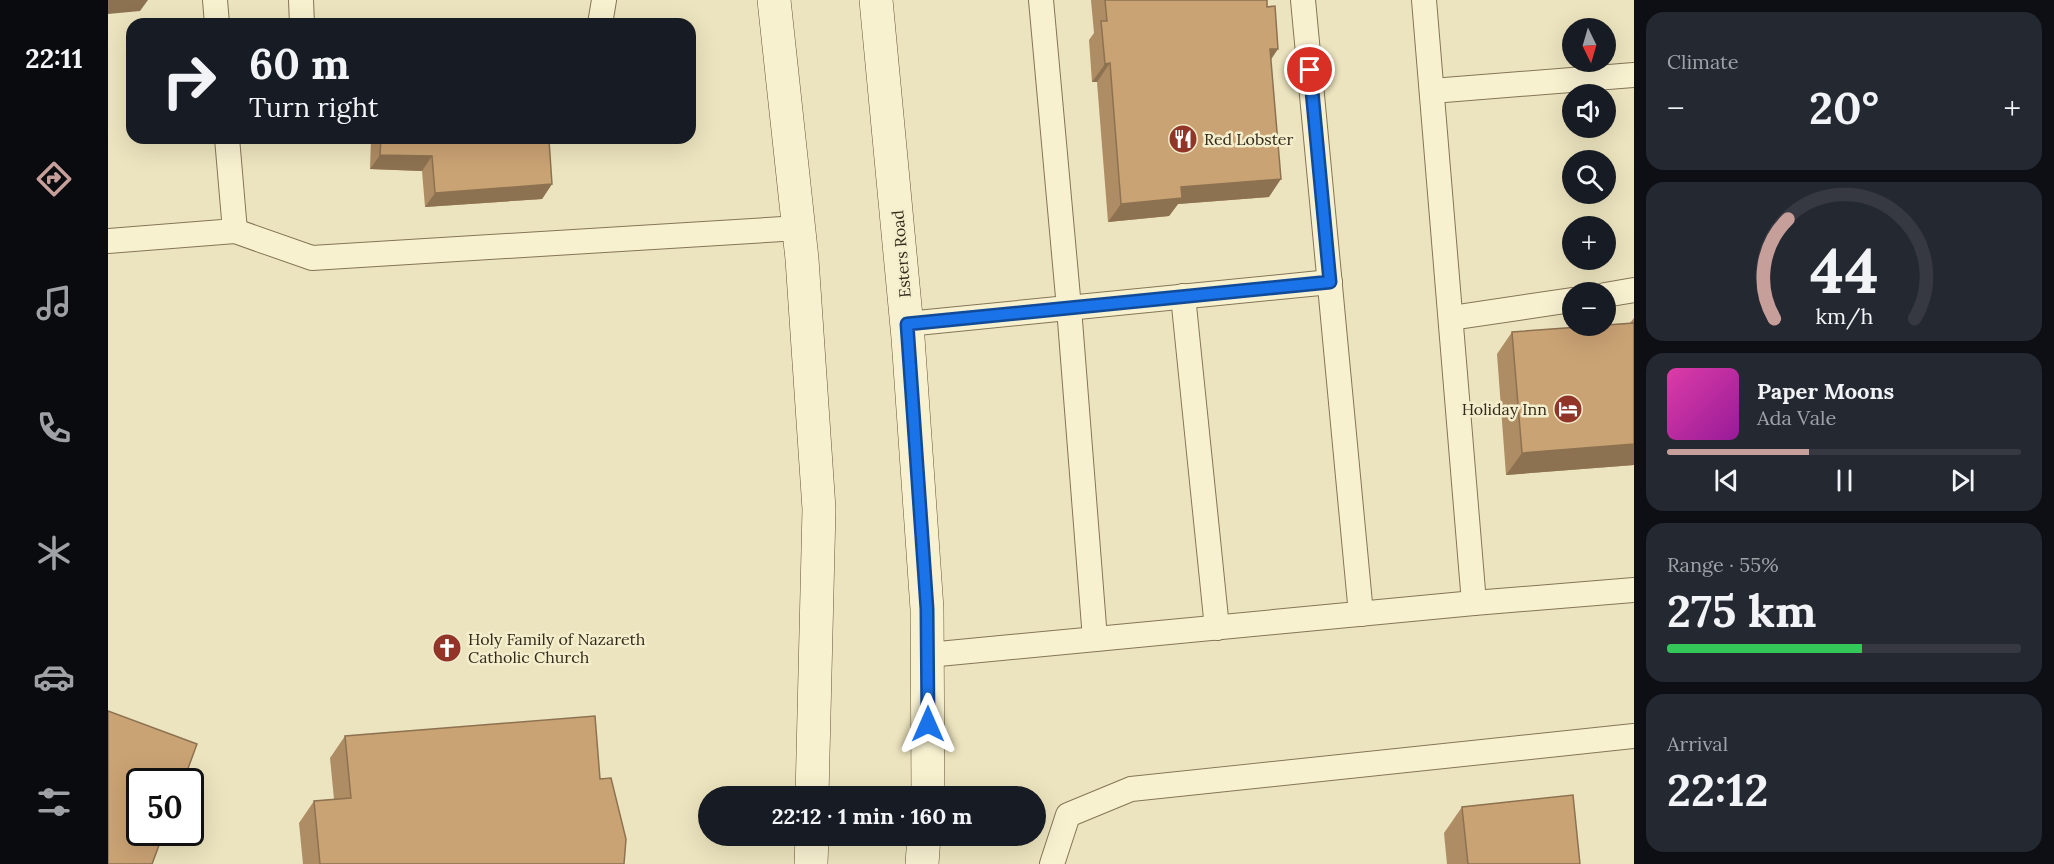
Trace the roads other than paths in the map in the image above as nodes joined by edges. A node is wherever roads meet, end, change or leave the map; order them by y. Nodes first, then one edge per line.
1 (215, 0) edge
2 (301, 0) edge
3 (604, 0) edge
4 (774, 0) edge
5 (876, 0) edge
6 (884, 0) edge
7 (1041, 0) edge
8 (1303, 0) edge
9 (1425, 0) edge
10 (216, 18) edge
11 (302, 18) edge
12 (601, 18) edge
13 (881, 52) junction
14 (1634, 75) edge
15 (1432, 91) junction
16 (228, 144) edge
17 (799, 228) junction
18 (235, 231) junction
19 (108, 242) edge
20 (1330, 282) junction
21 (1634, 290) edge
22 (1616, 293) edge
23 (1183, 296) junction
24 (1562, 301) edge
25 (1070, 308) junction
26 (1451, 318) junction
27 (907, 324) junction
28 (1634, 590) edge
29 (1474, 603) junction
30 (1361, 614) junction
31 (1217, 628) junction
32 (1095, 639) junction
33 (928, 655) junction
34 (1633, 743) edge
35 (812, 786) edge
36 (928, 786) edge
37 (812, 846) edge
38 (923, 846) edge
39 (811, 864) edge
40 (922, 864) edge
41 (1052, 864) edge

1 - 10 lane
2 - 11 lane
3 - 12 lane
4 - 17 main road
5 - 13 main road, Esters Road
6 - 13 main road
7 - 25 lane
8 - 20 lane
9 - 15 lane
13 - 27 main road, Esters Road
14 - 15 lane
15 - 26 lane
16 - 18 lane
17 - 18 lane
17 - 35 main road
18 - 19 lane
20 - 23 lane
20 - 30 lane
21 - 22 lane
23 - 25 lane
23 - 31 lane
24 - 26 lane
25 - 27 lane
25 - 32 lane
26 - 29 lane
27 - 33 main road, Esters Road
28 - 29 lane
29 - 30 lane
30 - 31 lane
31 - 32 lane
32 - 33 lane
33 - 36 main road, Esters Road
34 - 41 lane
37 - 39 main road
38 - 40 main road

